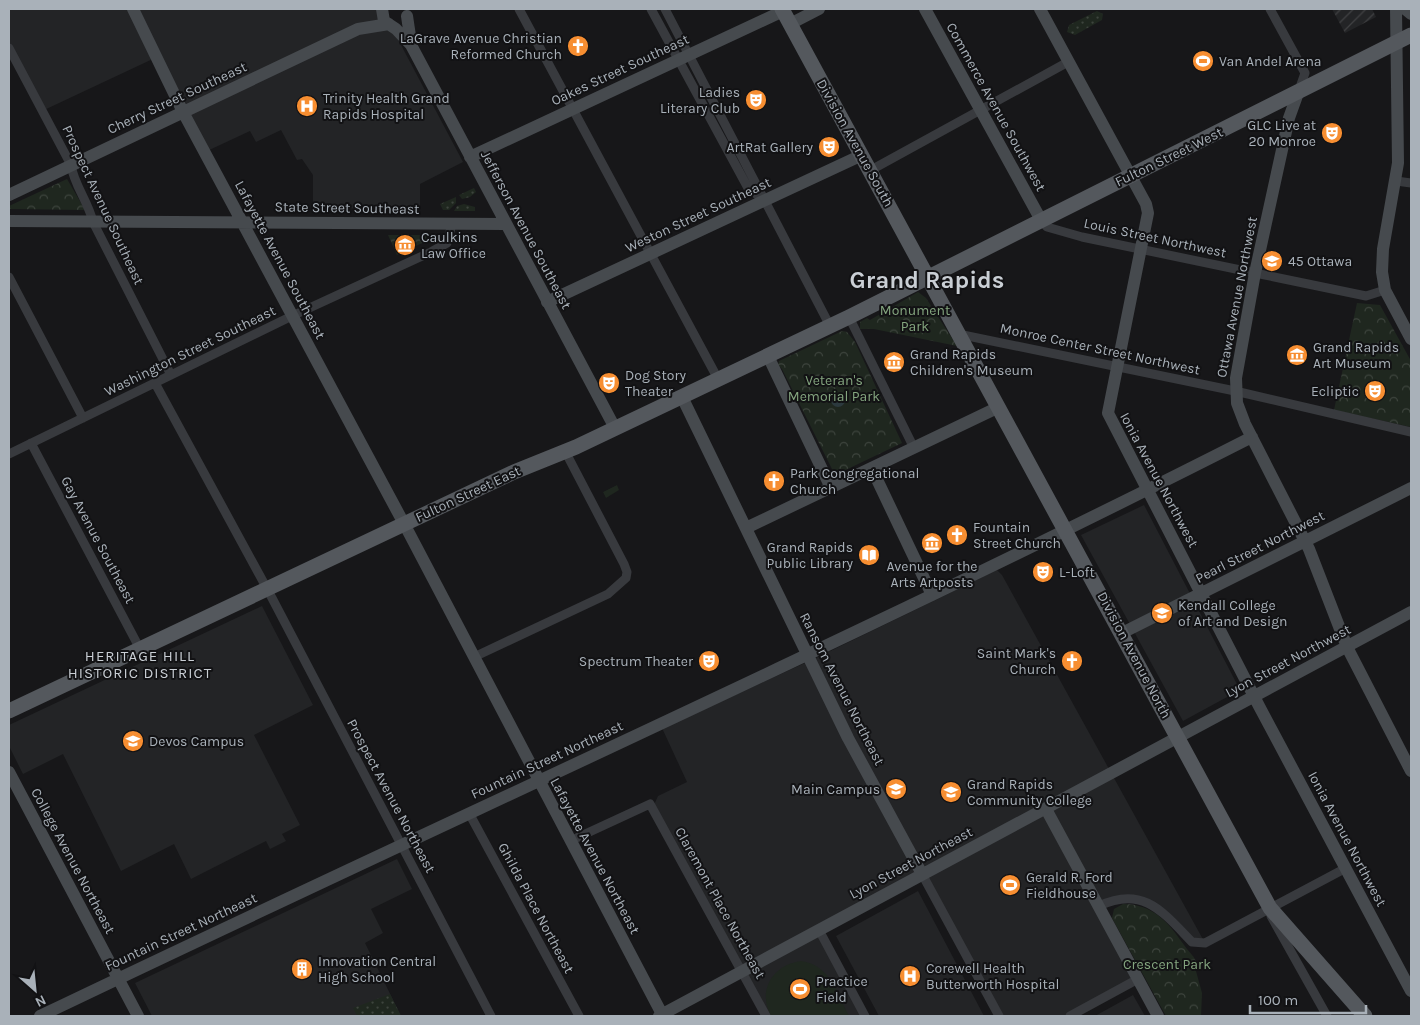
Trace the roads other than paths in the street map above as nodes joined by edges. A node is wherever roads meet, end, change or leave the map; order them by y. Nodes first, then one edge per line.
1 (134, 9) edge
2 (382, 9) edge
3 (519, 9) edge
4 (651, 9) edge
5 (665, 9) edge
6 (819, 9) edge
7 (925, 9) edge
8 (1040, 9) edge
9 (1270, 9) edge
10 (1396, 9) edge
11 (1405, 9) edge
12 (782, 10) edge
13 (408, 12) edge
14 (1411, 14) edge
15 (790, 24) junction
16 (390, 25) junction
17 (358, 29) junction
18 (1411, 35) edge
19 (1398, 44) junction
20 (411, 45) junction
21 (9, 48) edge
22 (684, 57) junction
23 (1068, 62) junction
24 (1298, 93) junction
25 (572, 108) junction
26 (980, 109) junction
27 (183, 112) junction
28 (862, 155) junction
29 (470, 157) junction
30 (71, 165) junction
31 (871, 170) junction
32 (1130, 176) junction
33 (1396, 181) junction
34 (1411, 183) edge
35 (9, 194) edge
36 (765, 200) junction
37 (1040, 220) junction
38 (9, 221) edge
39 (93, 222) junction
40 (243, 222) junction
41 (452, 224) junction
42 (505, 224) junction
43 (1142, 249) junction
44 (650, 254) junction
45 (1255, 274) junction
46 (9, 277) edge
47 (926, 277) junction
48 (1385, 290) junction
49 (547, 302) junction
50 (292, 316) junction
51 (849, 317) junction
52 (830, 326) junction
53 (958, 334) junction
54 (1411, 339) edge
55 (768, 356) junction
56 (1116, 366) junction
57 (171, 375) junction
58 (718, 380) junction
59 (156, 383) junction
60 (1235, 391) junction
61 (682, 397) junction
62 (999, 407) junction
63 (83, 418) junction
64 (615, 428) junction
65 (1411, 432) edge
66 (1252, 437) junction
67 (31, 443) junction
68 (914, 448) junction
69 (565, 451) junction
70 (9, 454) edge
71 (872, 469) junction
72 (831, 488) junction
73 (1411, 488) edge
74 (1148, 489) junction
75 (404, 524) junction
76 (746, 528) junction
77 (1067, 530) junction
78 (1306, 541) junction
79 (267, 589) junction
80 (1202, 594) junction
81 (932, 596) junction
82 (1411, 612) edge
83 (1122, 633) junction
84 (1347, 647) junction
85 (140, 649) junction
86 (807, 655) junction
87 (474, 657) junction
88 (1254, 696) junction
89 (9, 711) edge
90 (1179, 738) junction
91 (1411, 771) edge
92 (9, 772) edge
93 (538, 780) junction
94 (1046, 809) junction
95 (468, 813) junction
96 (570, 841) junction
97 (401, 844) junction
98 (1346, 868) junction
99 (922, 874) junction
100 (1099, 906) junction
101 (1270, 908) junction
102 (819, 930) junction
103 (741, 972) junction
104 (118, 979) junction
105 (1138, 979) junction
106 (1411, 991) edge
107 (40, 1016) edge
108 (138, 1016) edge
109 (491, 1016) edge
110 (579, 1016) edge
111 (661, 1016) edge
112 (766, 1016) edge
113 (865, 1016) edge
114 (999, 1016) edge
115 (1070, 1016) edge
116 (1158, 1016) edge
117 (1327, 1016) edge
118 (1365, 1016) edge

1 - 27 street, Lafayette Avenue Southeast
2 - 16 street, Jefferson Avenue Southeast
2 - 17 street, Cherry Street Southeast
3 - 25 street
4 - 22 street
5 - 22 street
6 - 15 street
7 - 26 street, Commerce Avenue Southwest
8 - 23 street, Ionia Avenue Northwest
9 - 24 street
10 - 19 street
11 - 14 street
12 - 15 main road, Division Avenue South
12 - 22 street, Oakes Street Southeast
13 - 16 street
13 - 20 street, Jefferson Avenue Southeast
15 - 28 main road, Division Avenue South
16 - 17 street, Cherry Street Southeast
16 - 20 street, Jefferson Avenue Southeast
17 - 27 street, Cherry Street Southeast
18 - 19 main road, Fulton Street West
19 - 24 main road, Fulton Street West
19 - 33 street
20 - 29 street, Jefferson Avenue Southeast
21 - 30 street, Prospect Avenue Southeast
22 - 25 street, Oakes Street Southeast
22 - 36 street
23 - 26 street
23 - 32 street, Ionia Avenue Northwest
24 - 32 main road, Fulton Street West
24 - 45 street, Ottawa Avenue Northwest
25 - 29 street, Oakes Street Southeast
25 - 44 street
26 - 31 street
26 - 37 street, Commerce Avenue Southwest
27 - 30 street, Cherry Street Southeast
27 - 40 street, Lafayette Avenue Southeast
28 - 31 main road, Division Avenue South
28 - 36 street, Weston Street Southeast
29 - 42 street, Jefferson Avenue Southeast
30 - 35 street, Cherry Street Southeast
30 - 39 street, Prospect Avenue Southeast
31 - 47 main road, Division Avenue South
32 - 37 main road, Fulton Street West
32 - 43 street, Ionia Avenue Northwest
33 - 34 street
33 - 48 street
36 - 44 street, Weston Street Southeast
36 - 52 street
37 - 43 street, Louis Street Northwest
37 - 47 main road, Fulton Street West
38 - 39 street, State Street Southeast
39 - 40 street, State Street Southeast
39 - 57 street, Prospect Avenue Southeast
40 - 41 street, State Street Southeast
40 - 50 street, Lafayette Avenue Southeast
41 - 42 street, State Street Southeast
41 - 50 street, Washington Street Southeast
42 - 49 street, Jefferson Avenue Southeast
43 - 45 street, Louis Street Northwest
43 - 56 street, Ionia Avenue Northwest
44 - 49 street, Weston Street Southeast
44 - 58 street
45 - 48 street, Louis Street Northwest
45 - 60 street, Ottawa Avenue Northwest
46 - 63 street
47 - 51 main road, Fulton Street East
47 - 53 main road, Division Avenue North
48 - 54 street
49 - 64 street, Jefferson Avenue Southeast
50 - 57 street, Washington Street Southeast
50 - 75 street, Lafayette Avenue Southeast
51 - 52 main road, Fulton Street East
51 - 68 street
52 - 55 main road, Fulton Street East
53 - 56 street, Monroe Center Street Northwest
53 - 62 main road, Division Avenue North
55 - 58 main road, Fulton Street East
55 - 72 street
56 - 60 street, Monroe Center Street Northwest
56 - 74 street, Ionia Avenue Northwest
57 - 59 street, Washington Street Southeast
58 - 61 main road, Fulton Street East
59 - 63 street, Washington Street Southeast
59 - 79 street
60 - 65 street, Monroe Center Street Northwest
60 - 66 street, Ottawa Avenue Northwest
61 - 64 main road, Fulton Street East
61 - 76 street, Ransom Avenue Northeast
62 - 68 street
62 - 77 main road, Division Avenue North
63 - 67 street, Washington Street Southeast
64 - 69 main road, Fulton Street East
66 - 74 street, Fountain Street Northeast
66 - 78 street, Ottawa Avenue Northwest
67 - 70 street, Washington Street Southeast
67 - 85 street, Gay Avenue Southeast
68 - 71 street
69 - 75 main road, Fulton Street East
69 - 87 street
71 - 72 street
71 - 81 street
72 - 76 street
73 - 78 street, Pearl Street Northwest
74 - 77 street, Fountain Street Northeast
74 - 80 street, Ionia Avenue Northwest
75 - 79 main road, Fulton Street East
75 - 87 street, Lafayette Avenue Northeast
76 - 86 street, Ransom Avenue Northeast
77 - 81 street, Fountain Street Northeast
77 - 83 main road, Division Avenue North
78 - 80 street, Pearl Street Northwest
78 - 84 street, Ottawa Avenue Northwest
79 - 85 main road, Fulton Street East
79 - 97 street, Prospect Avenue Northeast
80 - 83 street, Pearl Street Northwest
80 - 88 street, Ionia Avenue Northwest
81 - 86 street, Fountain Street Northeast
82 - 84 street, Lyon Street Northwest
83 - 90 main road, Division Avenue North
84 - 88 street, Lyon Street Northwest
84 - 91 street, Ottawa Avenue Northwest
85 - 89 main road, Fulton Street East
86 - 93 street, Fountain Street Northeast
86 - 99 street, Ransom Avenue Northeast
87 - 93 street, Lafayette Avenue Northeast
88 - 90 street, Lyon Street Northwest
88 - 98 street, Ionia Avenue Northwest
90 - 94 street, Lyon Street Northeast
90 - 101 main road, Division Avenue North
92 - 104 street, College Avenue Northeast
93 - 95 street, Fountain Street Northeast
93 - 96 street, Lafayette Avenue Northeast
94 - 99 street, Lyon Street Northeast
94 - 100 street
95 - 97 street, Fountain Street Northeast
95 - 110 street, Ghilda Place Northeast
96 - 103 street, Claremont Place Northeast
96 - 111 street, Lafayette Avenue Northeast
97 - 104 street, Fountain Street Northeast
97 - 109 street, Prospect Avenue Northeast
98 - 101 street
98 - 106 street, Ionia Avenue Northwest
99 - 102 street, Lyon Street Northeast
99 - 114 street, Ransom Avenue Northeast
100 - 101 street
100 - 105 street
101 - 117 street
101 - 118 main road, Division Avenue North
102 - 103 street, Lyon Street Northeast
102 - 113 street
103 - 111 street, Lyon Street Northeast
103 - 112 street, Claremont Place Northeast
104 - 107 street, Fountain Street Northeast
104 - 108 street, College Avenue Northeast
105 - 115 street
105 - 116 street

